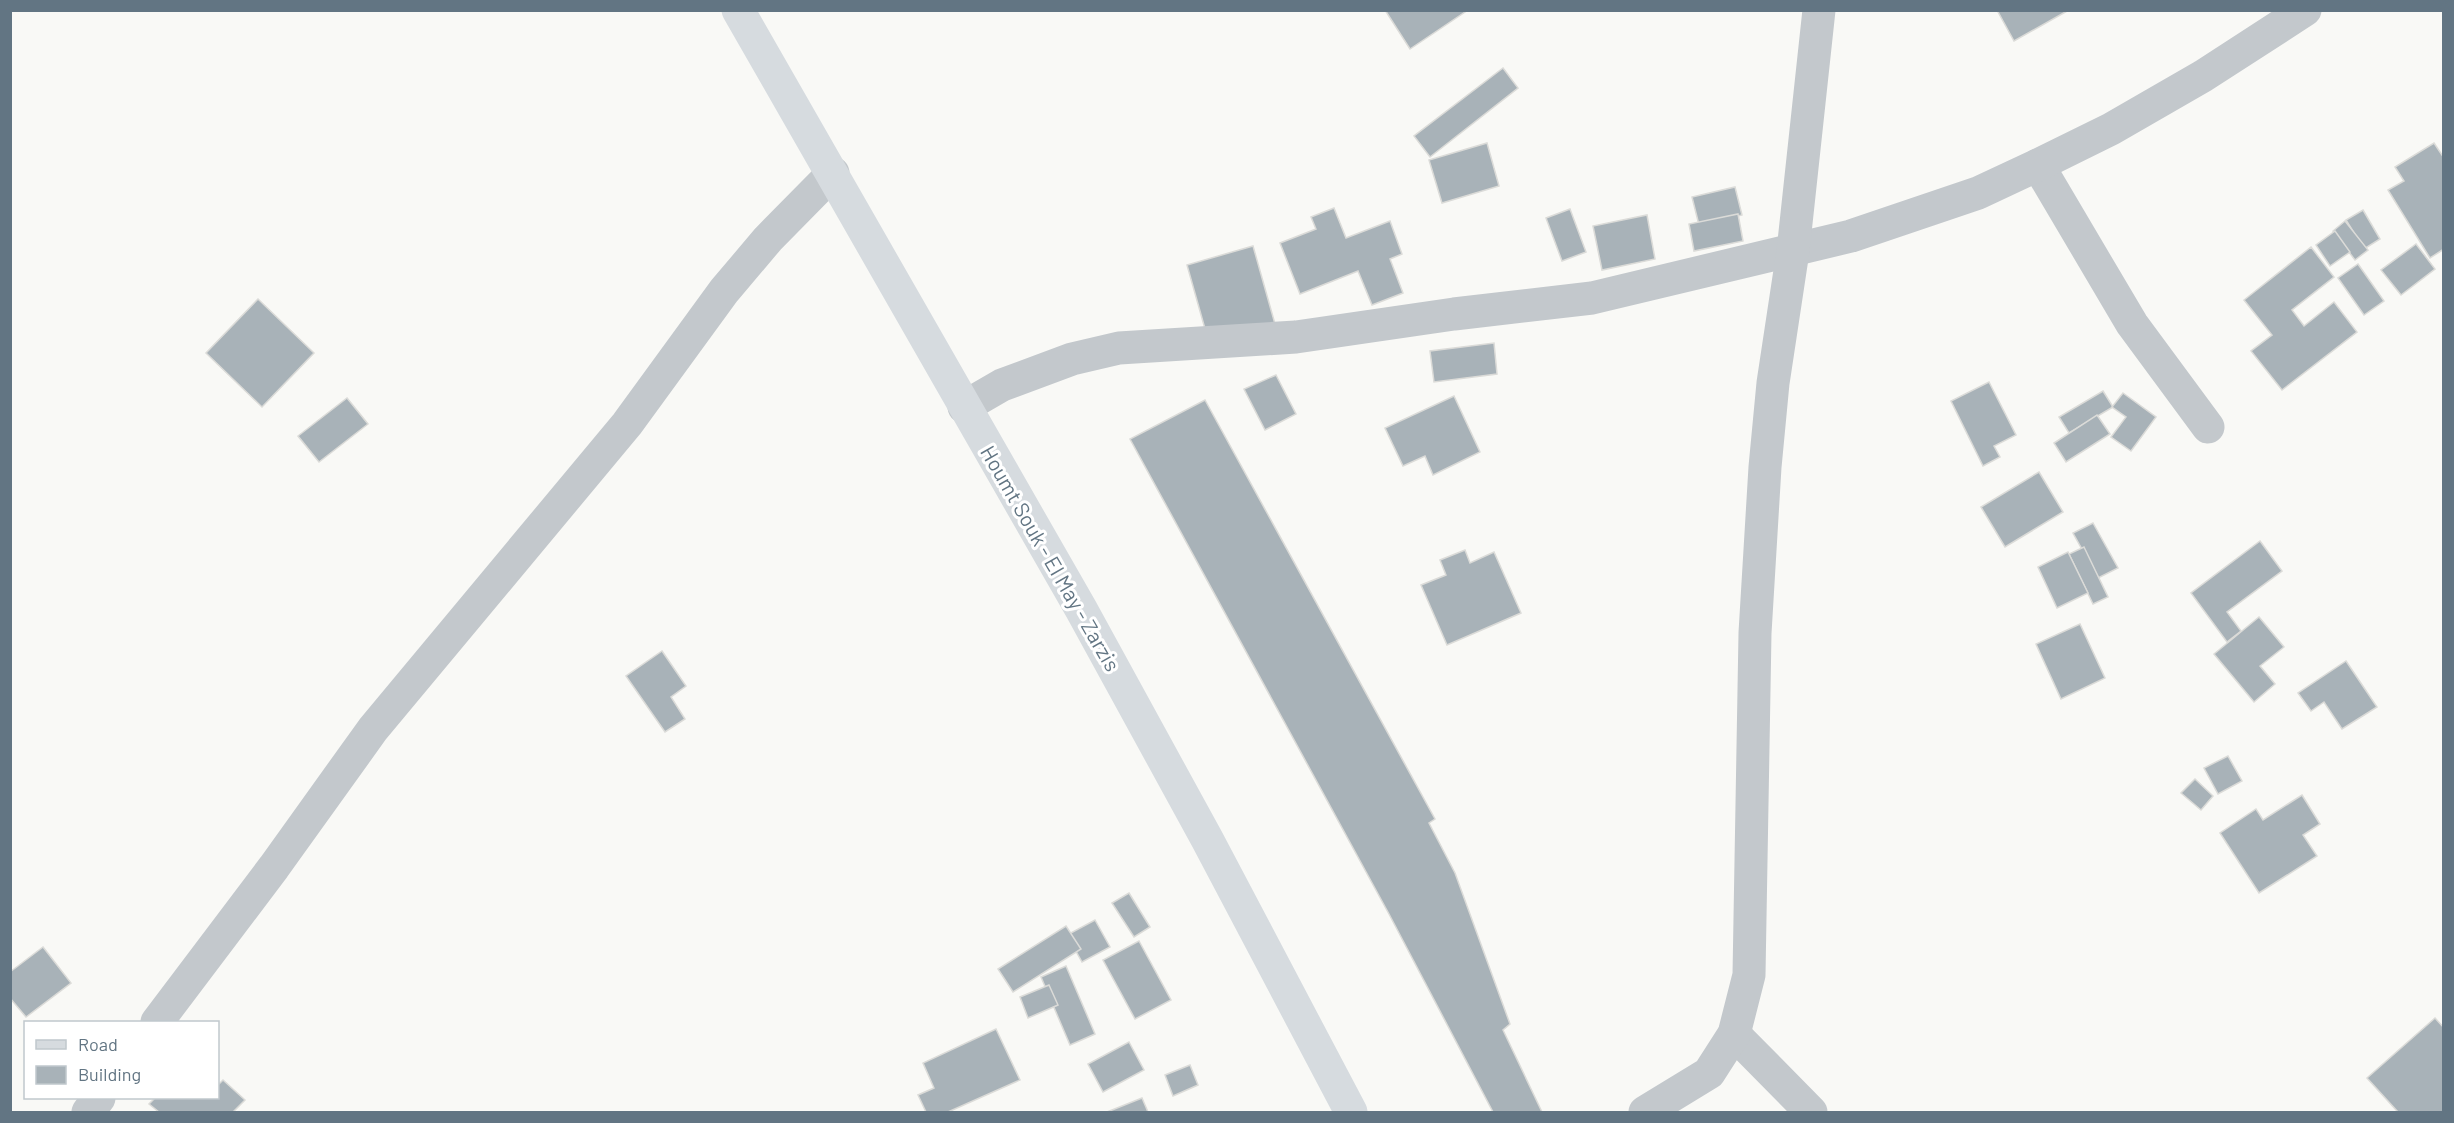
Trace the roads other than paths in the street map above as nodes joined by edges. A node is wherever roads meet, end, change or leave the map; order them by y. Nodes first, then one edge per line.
1 (738, 10) edge
2 (1819, 10) edge
3 (2305, 10) edge
4 (2038, 165) junction
5 (833, 173) junction
6 (1793, 251) junction
7 (964, 407) junction
8 (2208, 427) dead end
9 (158, 1021) edge
10 (1734, 1034) junction
11 (98, 1099) edge
12 (88, 1113) edge
13 (1351, 1113) edge
14 (1645, 1113) edge
15 (1811, 1113) edge

1 - 5 main road, Houmt Souk - El May - Zarzis
2 - 6 street
3 - 4 street
4 - 6 street
4 - 8 street
5 - 7 main road, Houmt Souk - El May - Zarzis
5 - 9 street
6 - 7 street
6 - 10 street
7 - 13 main road, Houmt Souk - El May - Zarzis
10 - 14 street
10 - 15 street
11 - 12 street

